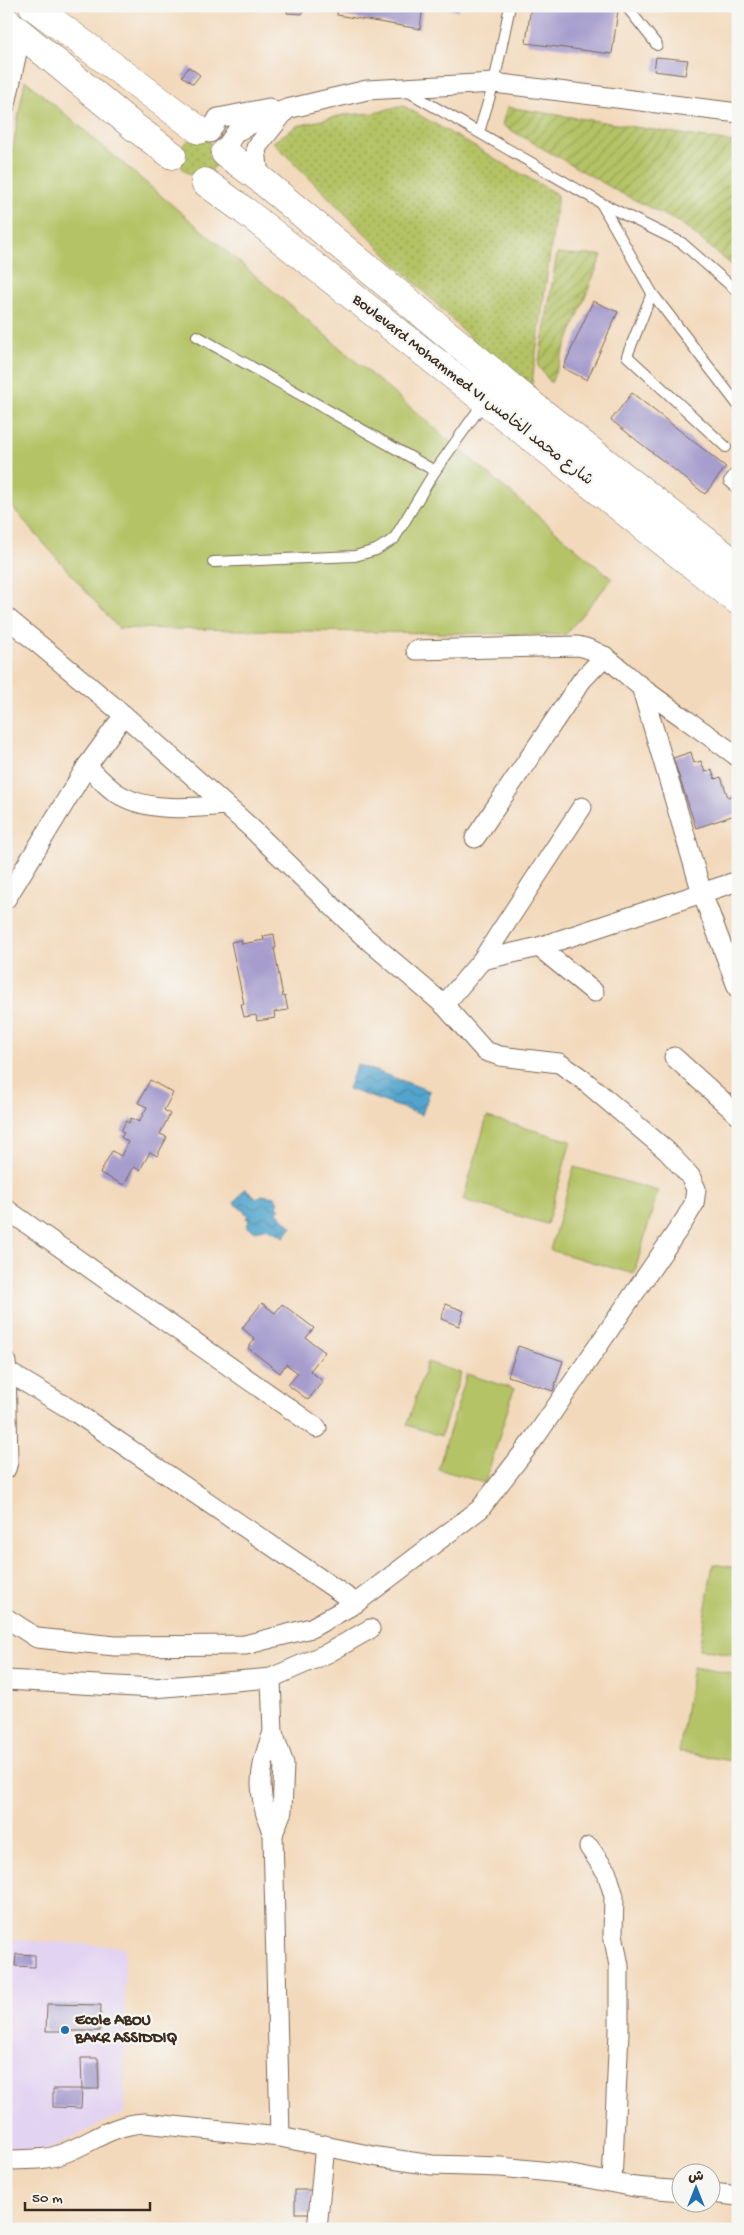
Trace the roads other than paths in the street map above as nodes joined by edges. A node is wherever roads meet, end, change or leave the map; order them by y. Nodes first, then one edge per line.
1 (33, 6) edge
2 (510, 6) edge
3 (626, 6) edge
4 (14, 27) edge
5 (657, 45) dead end
6 (494, 83) junction
7 (403, 89) junction
8 (6, 104) edge
9 (287, 109) junction
10 (738, 113) edge
11 (479, 132) junction
12 (214, 142) junction
13 (172, 155) junction
14 (259, 178) junction
15 (206, 182) junction
16 (601, 203) junction
17 (738, 292) edge
18 (652, 293) junction
19 (197, 336) dead end
20 (484, 401) junction
21 (738, 405) edge
22 (726, 447) dead end
23 (738, 470) edge
24 (436, 472) junction
25 (738, 489) edge
26 (213, 562) dead end
27 (738, 566) edge
28 (738, 601) edge
29 (6, 617) edge
30 (416, 650) dead end
31 (605, 656) junction
32 (641, 686) junction
33 (124, 715) junction
34 (738, 757) edge
35 (87, 766) junction
36 (225, 805) junction
37 (582, 807) dead end
38 (475, 838) dead end
39 (738, 881) edge
40 (702, 894) junction
41 (6, 898) edge
42 (539, 947) junction
43 (482, 960) junction
44 (738, 989) edge
45 (594, 992) dead end
46 (444, 1005) junction
47 (674, 1057) dead end
48 (738, 1115) edge
49 (6, 1209) edge
50 (7, 1367) edge
51 (317, 1428) dead end
52 (6, 1469) edge
53 (356, 1603) junction
54 (6, 1618) edge
55 (370, 1628) dead end
56 (271, 1678) junction
57 (6, 1680) edge
58 (589, 1847) dead end
59 (280, 2137) junction
60 (325, 2145) junction
61 (6, 2160) edge
62 (612, 2182) junction
63 (672, 2190) edge
64 (722, 2195) edge
65 (738, 2196) edge
66 (317, 2229) edge

1 - 12 main road, Boulevard Mohammed VI شارع محمد الخامس
2 - 6 lane
3 - 5 lane
4 - 8 street
4 - 13 main road
6 - 7 street
6 - 10 street
6 - 11 lane
7 - 9 street
7 - 11 lane
9 - 12 street
9 - 14 street
11 - 16 lane
12 - 13 main road
12 - 14 main road, Boulevard Mohammed VI شارع محمد الخامس
12 - 15 main road
13 - 15 main road
14 - 27 main road, Boulevard Mohammed VI شارع محمد الخامس
15 - 20 main road, Boulevard Mohammed VI شارع محمد الخامس
16 - 17 lane
16 - 18 lane
18 - 21 lane
18 - 22 lane
19 - 24 lane
20 - 24 lane
20 - 28 main road, Boulevard Mohammed VI شارع محمد الخامس
23 - 25 lane
24 - 26 lane
29 - 33 street
30 - 31 street
31 - 32 street
31 - 38 street
32 - 34 street
32 - 40 street
33 - 35 street
33 - 36 street
35 - 36 street
35 - 41 street
36 - 46 street
37 - 43 street
39 - 40 street
40 - 42 street
40 - 44 street
42 - 43 street
42 - 45 street
43 - 46 street
46 - 53 street
47 - 48 street
49 - 51 street
50 - 52 street
50 - 53 street
53 - 54 street
55 - 56 street
56 - 57 street
56 - 59 street
58 - 62 street
59 - 60 street
59 - 61 street
60 - 62 street
60 - 66 street
62 - 63 street
64 - 65 street

